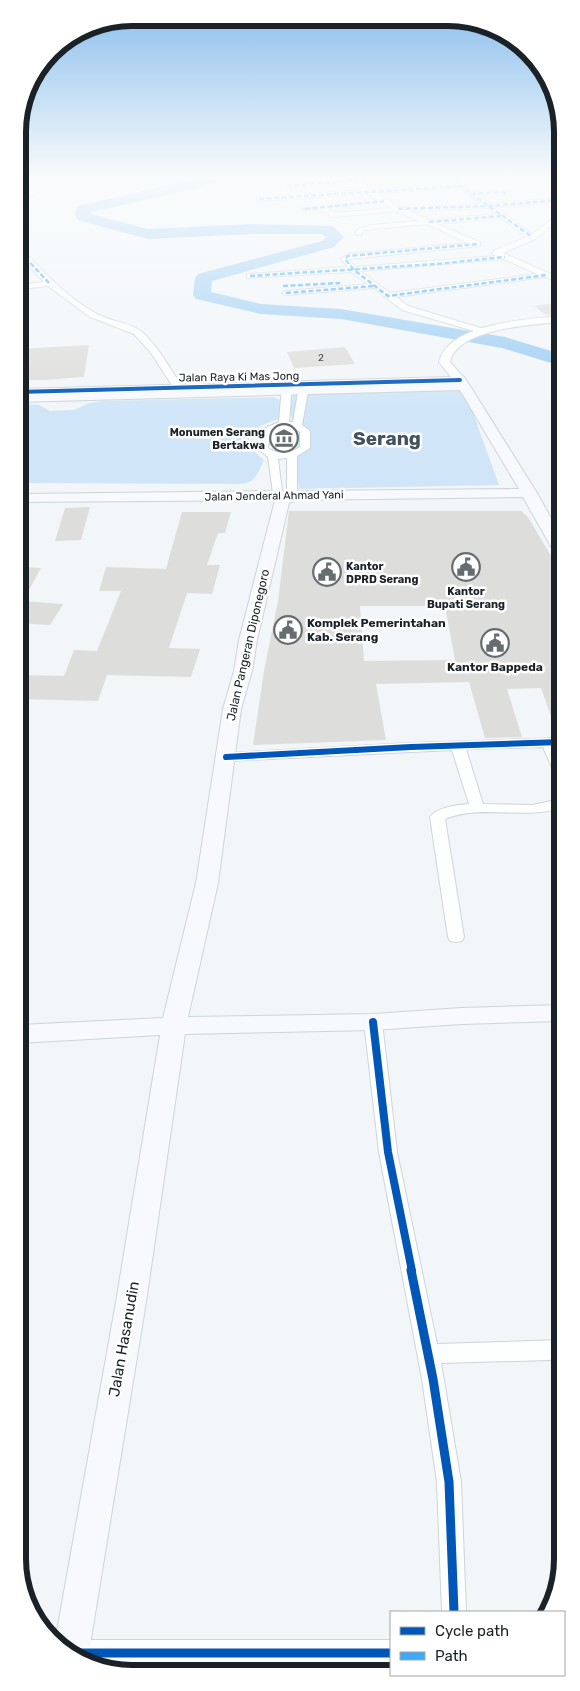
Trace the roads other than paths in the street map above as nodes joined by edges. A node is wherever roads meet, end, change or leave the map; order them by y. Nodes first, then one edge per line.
1 (374, 255) edge
2 (457, 255) edge
3 (501, 255) edge
4 (26, 258) edge
5 (354, 270) junction
6 (546, 275) junction
7 (250, 276) dead end
8 (554, 278) edge
9 (50, 284) junction
10 (371, 284) junction
11 (26, 286) edge
12 (284, 290) dead end
13 (388, 296) junction
14 (554, 320) edge
15 (478, 332) junction
16 (137, 333) junction
17 (451, 348) joint
18 (161, 382) junction
19 (462, 383) junction
20 (178, 388) junction
21 (304, 388) junction
22 (287, 389) junction
23 (26, 391) edge
24 (26, 398) edge
25 (284, 424) junction
26 (297, 426) junction
27 (273, 454) junction
28 (292, 455) junction
29 (26, 490) edge
30 (530, 494) junction
31 (287, 495) junction
32 (26, 498) edge
33 (554, 537) edge
34 (554, 743) edge
35 (458, 746) junction
36 (226, 757) junction
37 (554, 806) edge
38 (477, 808) junction
39 (456, 937) dead end
40 (554, 1013) edge
41 (373, 1022) junction
42 (174, 1026) junction
43 (26, 1034) edge
44 (554, 1350) edge
45 (428, 1354) junction
46 (454, 1611) edge
47 (72, 1646) edge
48 (83, 1653) edge
49 (390, 1653) edge

1 - 5 street
2 - 5 street
3 - 6 street
4 - 9 street
5 - 7 street
5 - 10 street
6 - 8 street
6 - 13 street
9 - 11 street
9 - 16 street
10 - 12 street
10 - 13 street
13 - 15 street
14 - 15 street
15 - 17 street
16 - 18 street
16 - 20 street
17 - 19 street
18 - 20 street, Jalan Raya Ki Mas Jong
18 - 23 street, Jalan Raya Ki Mas Jong
19 - 21 main road
19 - 30 main road
20 - 22 street, Jalan Raya Ki Mas Jong
21 - 22 main road
21 - 26 street
22 - 24 main road
22 - 25 street
25 - 26 street
25 - 27 street
26 - 28 street
27 - 28 street
27 - 31 street
28 - 31 street
29 - 31 main road
30 - 31 main road, Jalan Jenderal Ahmad Yani
30 - 33 main road
31 - 32 main road, Jalan Jenderal Ahmad Yani
31 - 36 main road, Jalan Pangeran Diponegoro
34 - 35 street
35 - 36 street
35 - 38 street
36 - 42 main road, Jalan Pangeran Diponegoro
37 - 38 street
38 - 39 street
40 - 41 main road
41 - 42 main road
41 - 45 street
42 - 43 main road
42 - 47 main road, Jalan Hasanudin
44 - 45 street
45 - 46 street
48 - 49 street

